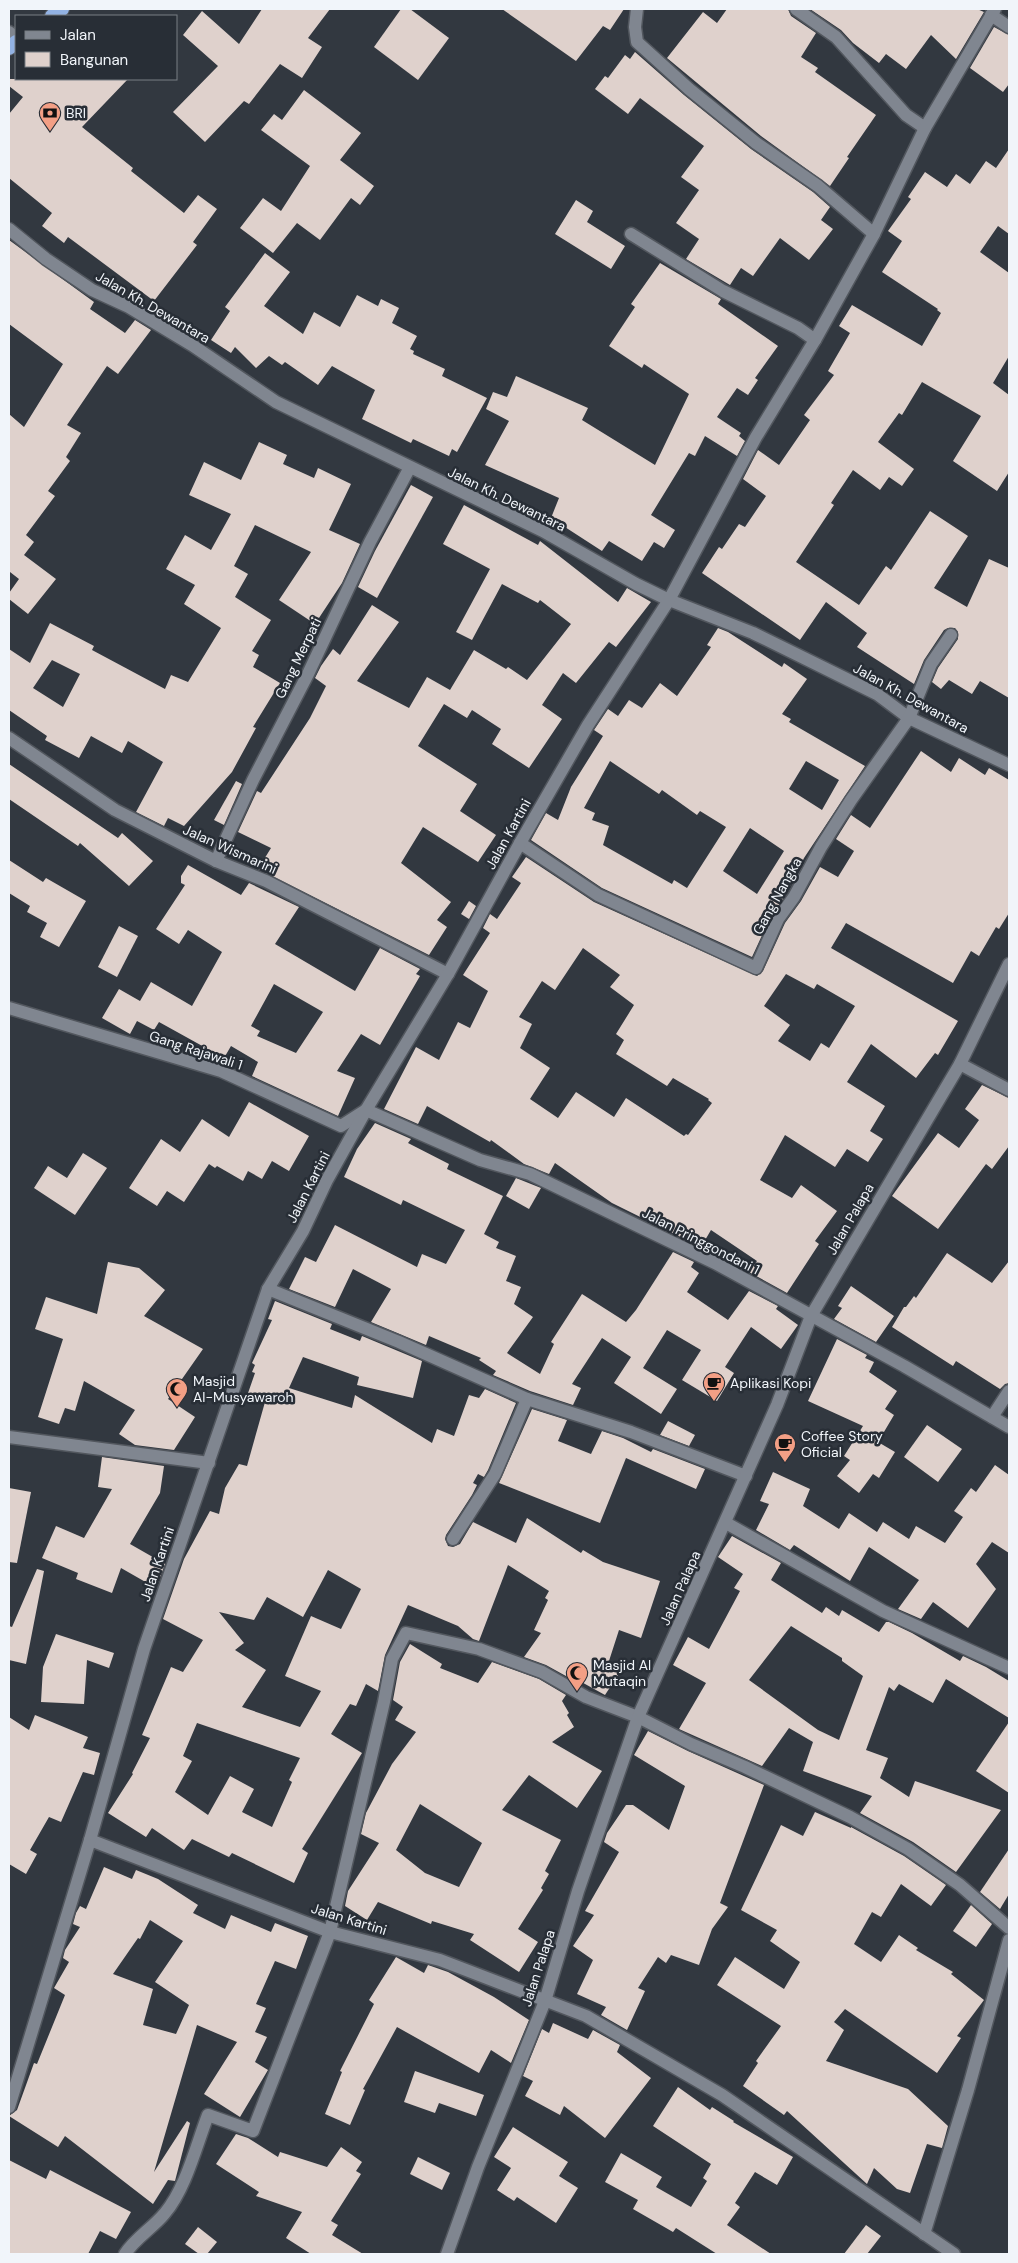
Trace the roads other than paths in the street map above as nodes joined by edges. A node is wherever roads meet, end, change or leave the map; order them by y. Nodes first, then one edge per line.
1 (637, 9) edge
2 (796, 9) edge
3 (993, 12) edge
4 (1009, 27) edge
5 (925, 128) junction
6 (9, 229) edge
7 (631, 234) dead end
8 (874, 234) junction
9 (815, 340) junction
10 (410, 468) junction
11 (669, 600) junction
12 (951, 635) dead end
13 (909, 718) junction
14 (9, 738) edge
15 (1009, 765) edge
16 (520, 843) junction
17 (216, 862) junction
18 (1009, 964) edge
19 (448, 974) junction
20 (9, 1008) edge
21 (960, 1064) junction
22 (1009, 1090) edge
23 (366, 1110) junction
24 (268, 1289) junction
25 (811, 1316) junction
26 (1009, 1390) edge
27 (527, 1399) junction
28 (992, 1417) junction
29 (1009, 1428) edge
30 (9, 1436) edge
31 (209, 1463) junction
32 (746, 1476) junction
33 (726, 1523) junction
34 (453, 1539) dead end
35 (1009, 1668) edge
36 (638, 1717) junction
37 (90, 1840) junction
38 (1009, 1928) edge
39 (330, 1932) junction
40 (1009, 1940) edge
41 (545, 2001) junction
42 (9, 2107) edge
43 (924, 2234) junction
44 (125, 2254) edge
45 (447, 2254) edge
46 (954, 2254) edge

1 - 8 street
2 - 5 street
3 - 4 street
3 - 5 street, Jalan Kartini
5 - 8 street, Jalan Kartini
6 - 10 street, Jalan Kh. Dewantara
7 - 9 street
8 - 9 street, Jalan Kartini
9 - 11 street, Jalan Kartini
10 - 11 street, Jalan Kh. Dewantara
10 - 17 street, Gang Merpati
11 - 13 street, Jalan Kh. Dewantara
11 - 16 street, Jalan Kartini
12 - 13 street
13 - 15 street, Jalan Kh. Dewantara
13 - 16 street, Gang Nangka
14 - 17 street, Jalan Wismarini
16 - 19 street, Jalan Kartini
17 - 19 street, Jalan Wismarini
18 - 21 street, Jalan Palapa
19 - 23 street, Jalan Kartini
20 - 23 street, Gang Rajawali 1
21 - 22 street
21 - 25 street, Jalan Palapa
23 - 24 street, Jalan Kartini
23 - 25 street, Jalan Pringgondani 1
24 - 27 street
24 - 31 street, Jalan Kartini
25 - 28 street, Jalan Pringgondani 1
25 - 32 street, Jalan Palapa
26 - 28 street
27 - 32 street
27 - 34 street
28 - 29 street, Jalan Pringgondani 1
30 - 31 street
31 - 37 street, Jalan Kartini
32 - 33 street, Jalan Palapa
33 - 35 street
33 - 36 street, Jalan Palapa
36 - 38 street
36 - 39 street
36 - 41 street, Jalan Palapa
37 - 39 street, Jalan Kartini
37 - 42 street, Jalan Kartini
39 - 41 street, Jalan Kartini
39 - 44 street
40 - 43 street
41 - 43 street, Jalan Kartini
41 - 45 street, Jalan Palapa
43 - 46 street, Jalan Kartini

